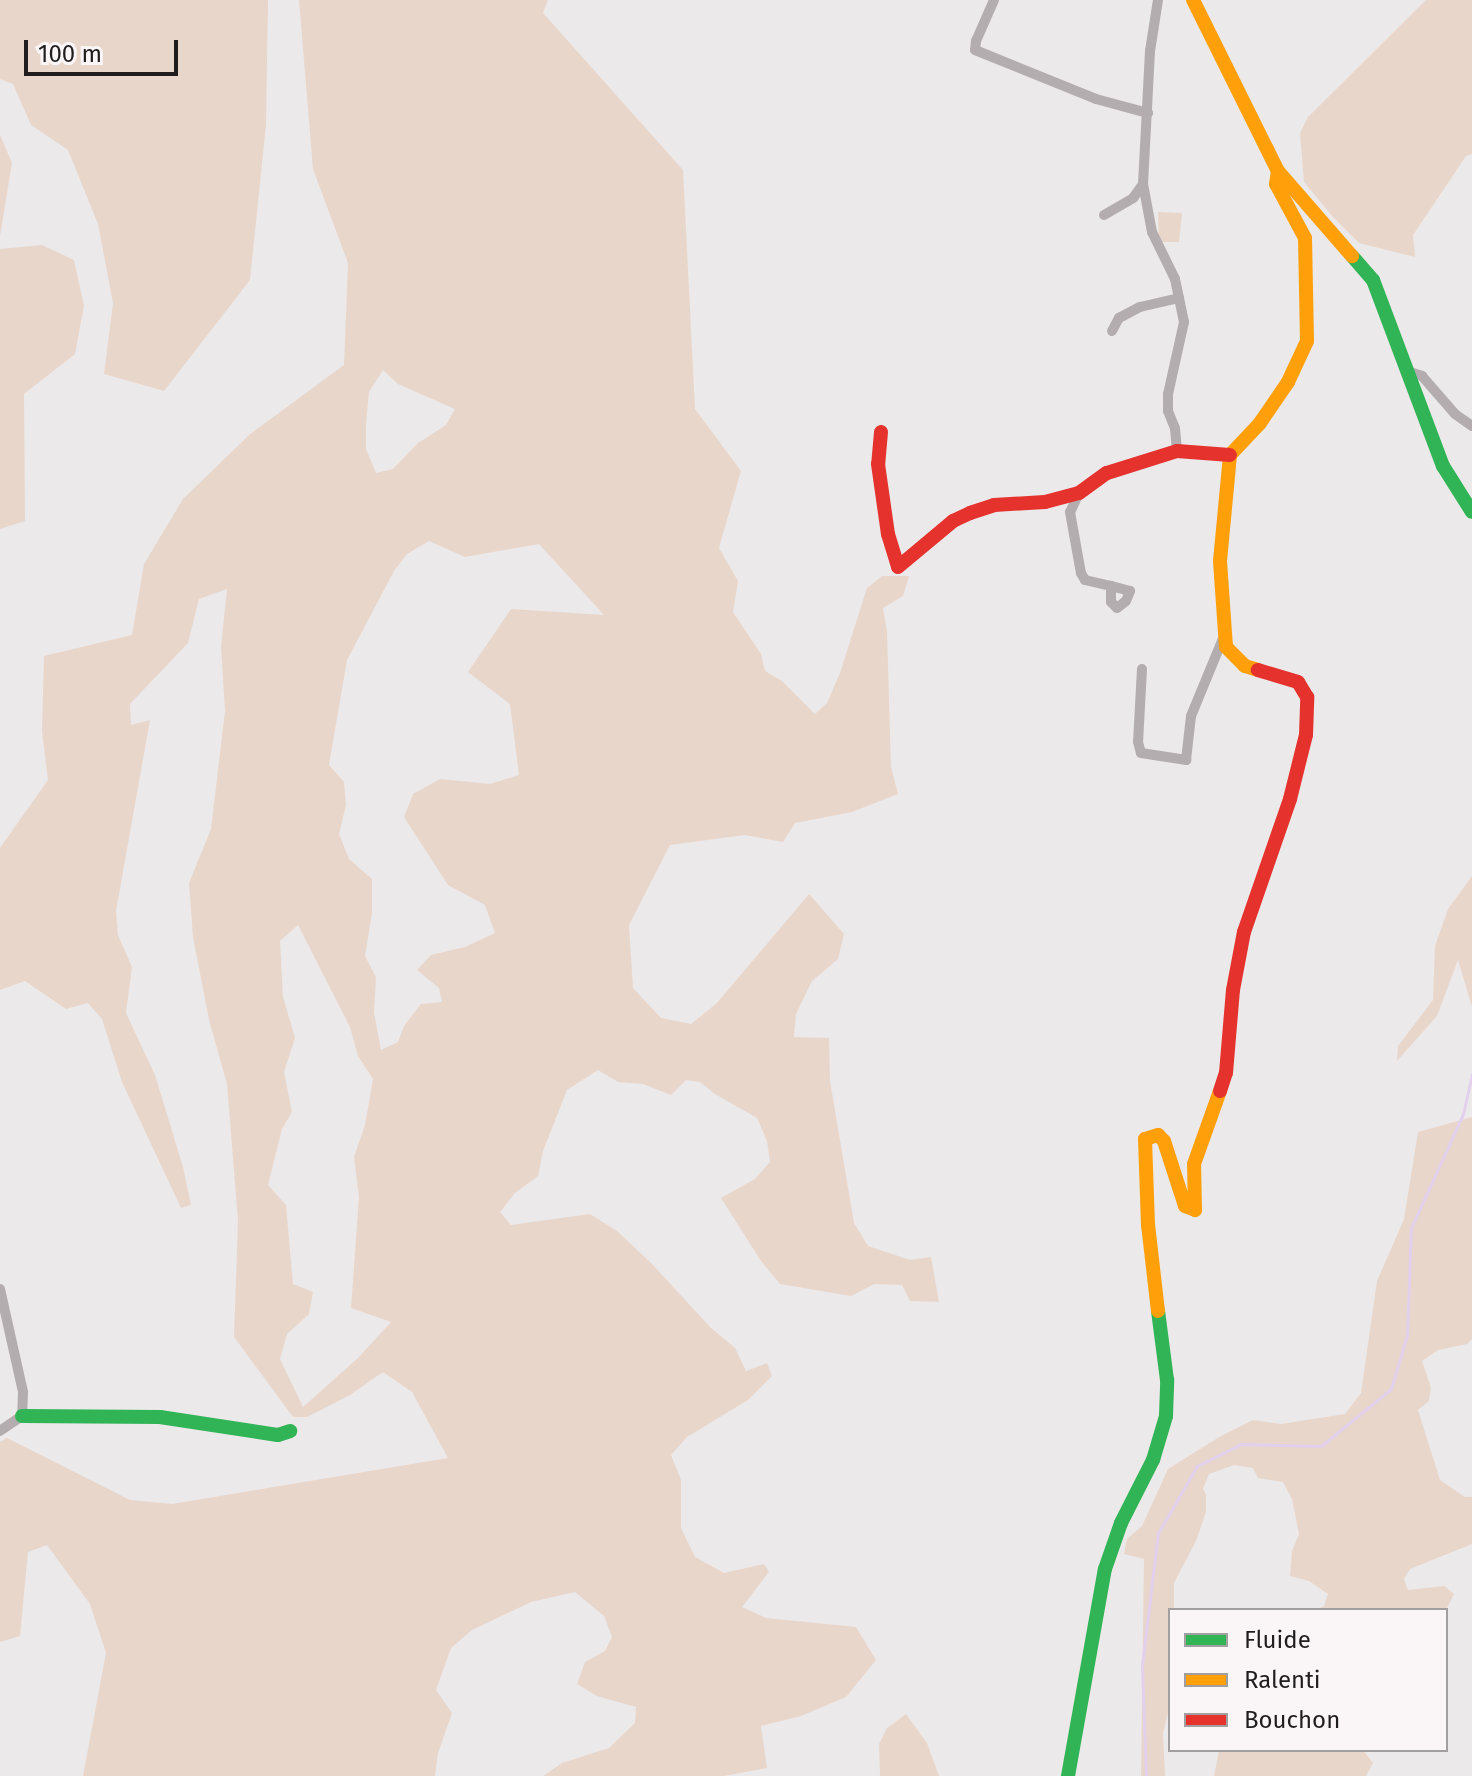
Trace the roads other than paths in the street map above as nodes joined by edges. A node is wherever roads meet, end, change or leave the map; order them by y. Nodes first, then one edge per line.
1 (994, 0) edge
2 (1158, 0) edge
3 (1193, 0) edge
4 (1148, 113) junction
5 (1278, 171) junction
6 (1143, 184) junction
7 (1104, 215) dead end
8 (1179, 298) junction
9 (1112, 331) dead end
10 (1410, 372) junction
11 (1472, 426) edge
12 (881, 432) dead end
13 (1177, 451) junction
14 (1230, 455) junction
15 (1079, 493) junction
16 (1472, 512) edge
17 (1111, 586) dead end
18 (1225, 634) junction
19 (1142, 669) dead end
20 (0, 1289) edge
21 (22, 1416) junction
22 (0, 1431) edge
23 (290, 1431) dead end
24 (1068, 1776) edge

1 - 4 street
2 - 4 street
3 - 5 street
4 - 6 street
5 - 10 street
5 - 14 street
6 - 7 street
6 - 8 street
8 - 9 street
8 - 13 street
10 - 11 street
10 - 16 street
12 - 15 street
13 - 14 street
13 - 15 street
14 - 18 street
15 - 17 street
18 - 19 street
18 - 24 street
20 - 21 street
21 - 22 street
21 - 23 street

